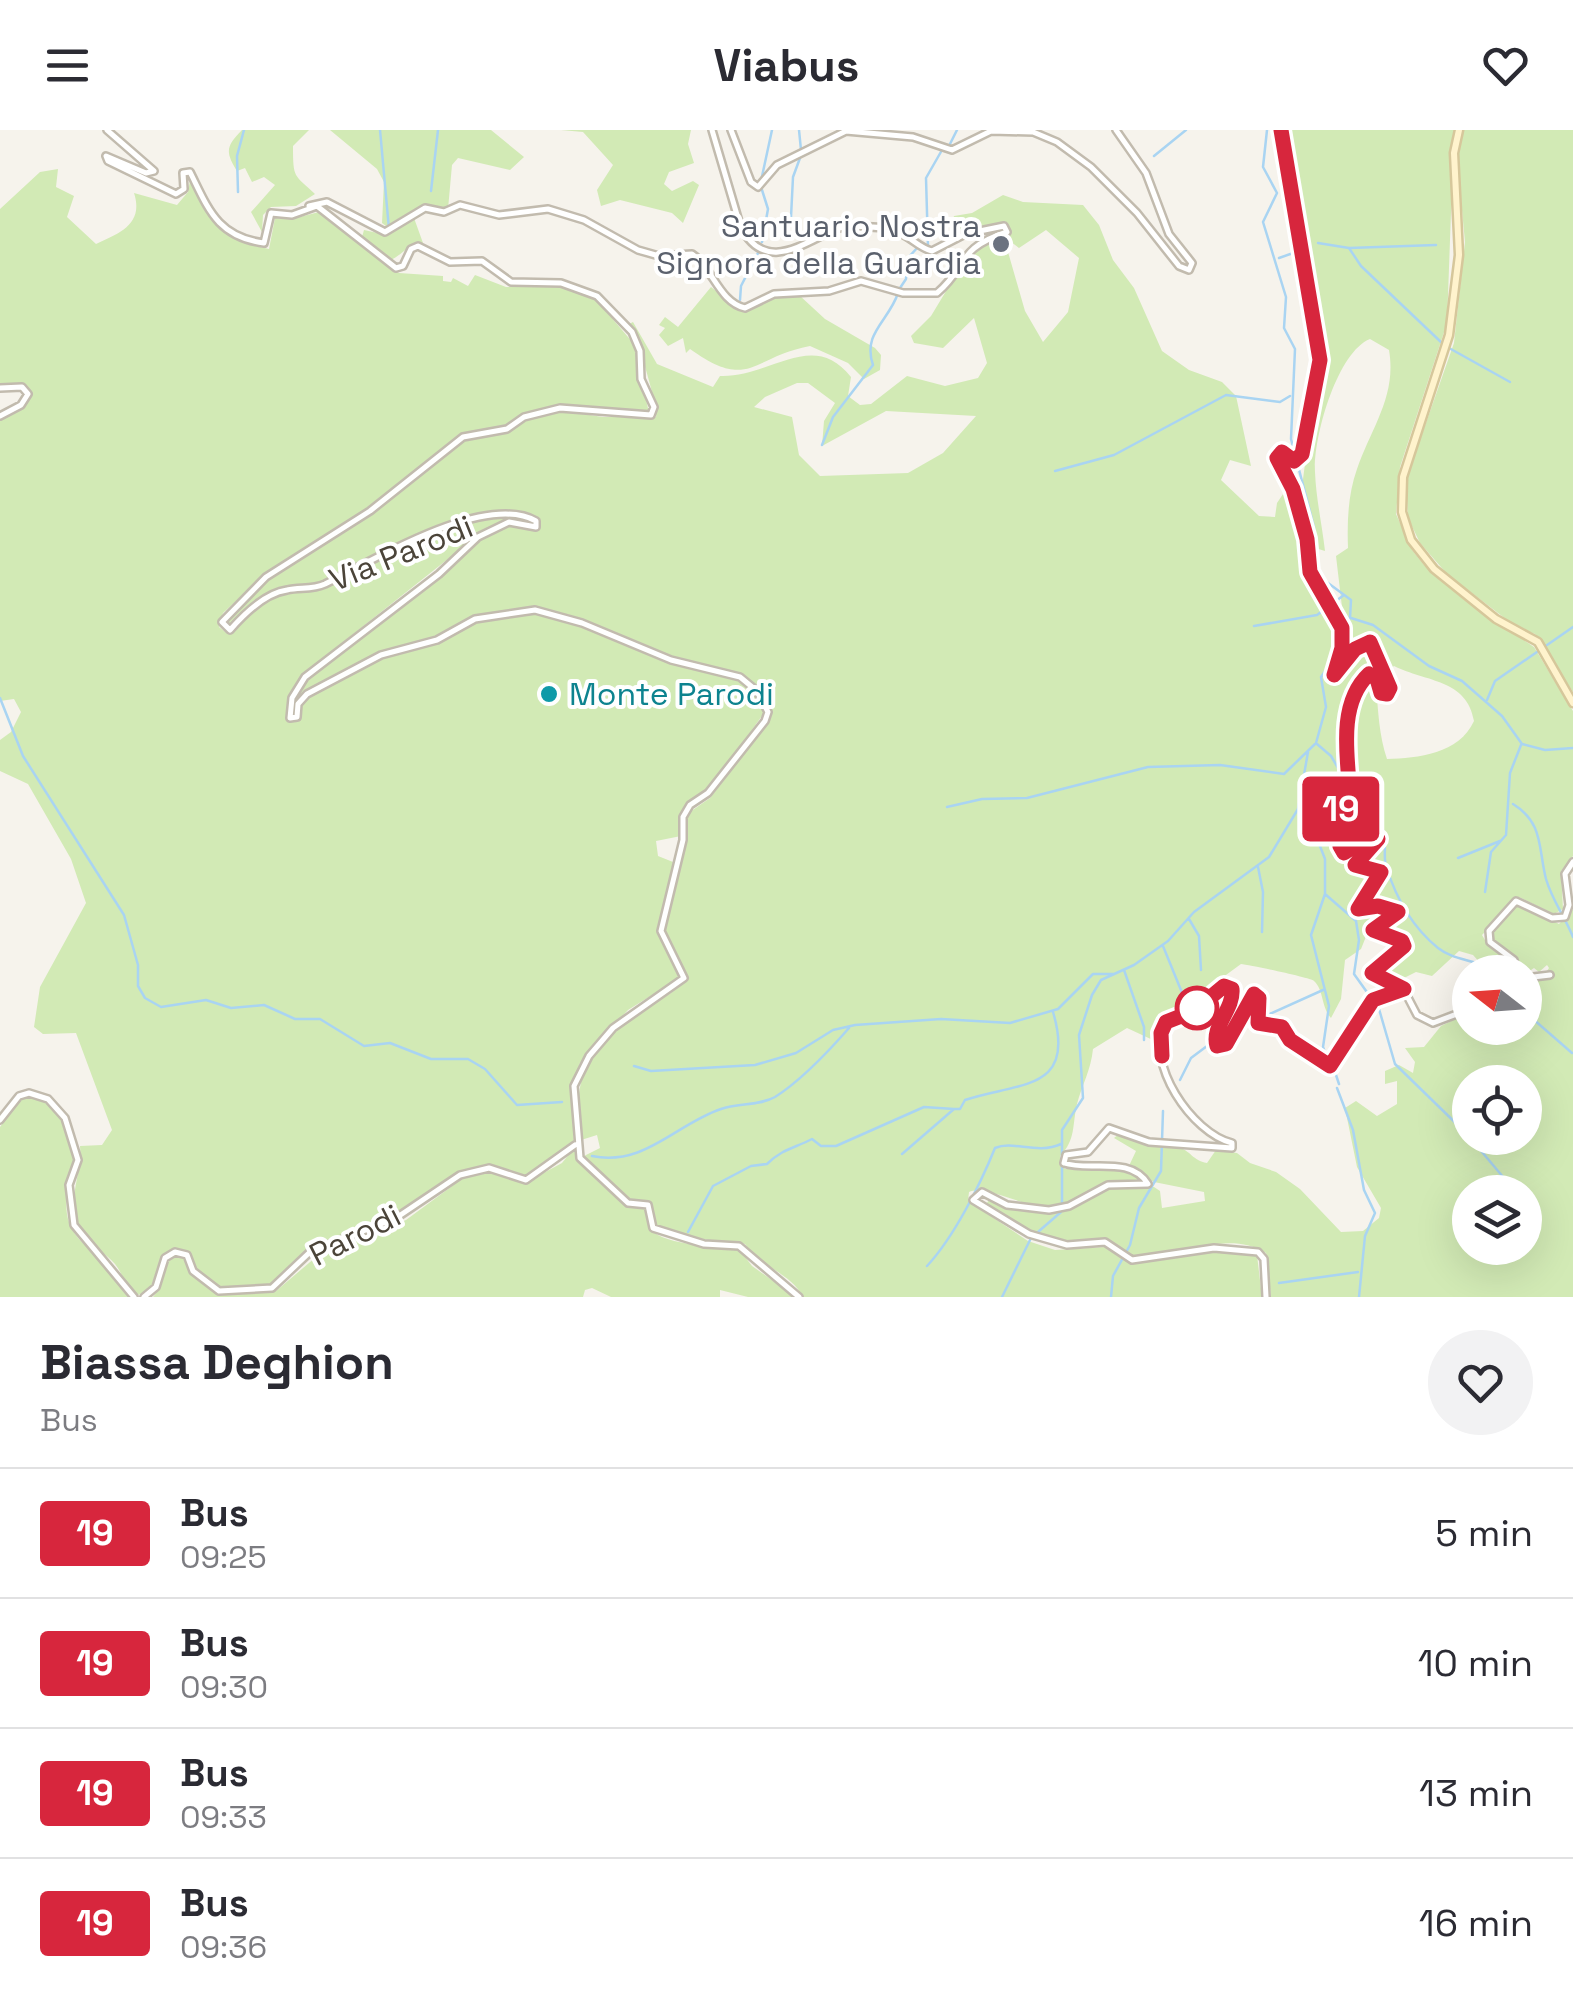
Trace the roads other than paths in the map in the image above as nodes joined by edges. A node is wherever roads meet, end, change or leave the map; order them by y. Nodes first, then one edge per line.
1 (107, 130) edge
2 (712, 130) edge
3 (731, 130) edge
4 (1116, 130) edge
5 (1281, 130) edge
6 (1459, 130) edge
7 (308, 208) junction
8 (0, 388) edge
9 (0, 416) edge
10 (1573, 702) edge
11 (1573, 862) edge
12 (1507, 955) edge
13 (1550, 975) dead end
14 (1542, 976) edge
15 (1404, 989) junction
16 (1452, 1016) edge
17 (0, 1120) edge
18 (576, 1146) junction
19 (134, 1297) edge
20 (144, 1297) edge
21 (800, 1297) edge
22 (1266, 1297) edge

1 - 7 street
2 - 7 street
3 - 4 street
5 - 15 street
6 - 10 main road
7 - 18 street, Via Parodi
8 - 9 street
11 - 12 street
13 - 14 street
15 - 16 street
15 - 22 street
17 - 19 street
18 - 20 street, Parodi
18 - 21 street

